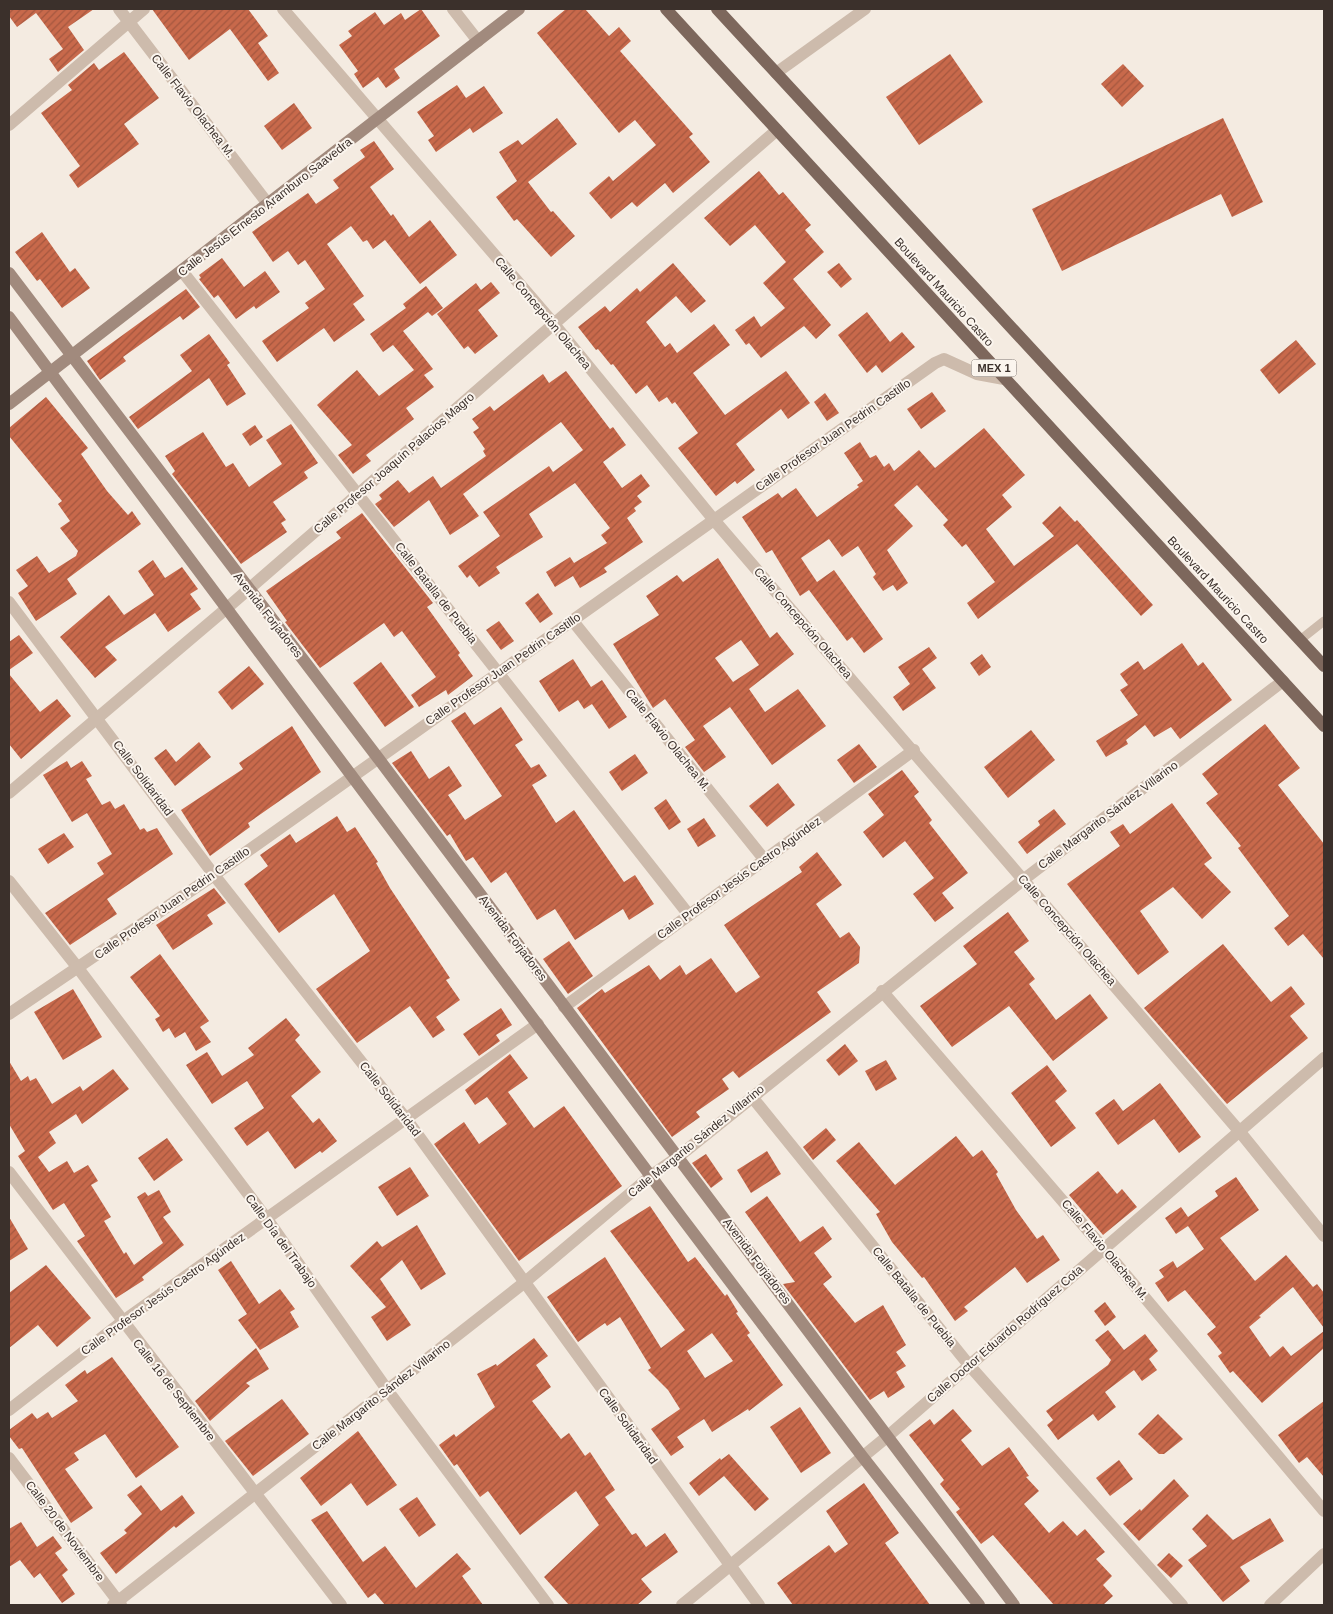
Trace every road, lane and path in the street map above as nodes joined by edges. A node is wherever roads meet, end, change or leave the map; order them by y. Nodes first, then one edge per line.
1 (119, 9) edge
2 (144, 9) edge
3 (283, 9) edge
4 (453, 9) edge
5 (519, 9) edge
6 (666, 9) edge
7 (717, 9) edge
8 (865, 9) edge
9 (128, 22) junction
10 (478, 41) junction
11 (776, 73) junction
12 (378, 119) junction
13 (9, 125) edge
14 (777, 130) junction
15 (268, 204) junction
16 (182, 271) junction
17 (9, 272) edge
18 (9, 318) edge
19 (554, 324) junction
20 (72, 356) junction
21 (48, 373) junction
22 (1004, 379) junction
23 (9, 404) edge
24 (358, 494) junction
25 (714, 520) junction
26 (248, 590) junction
27 (9, 602) edge
28 (227, 608) junction
29 (572, 620) junction
30 (1324, 621) edge
31 (1300, 640) junction
32 (1324, 666) edge
33 (498, 673) junction
34 (1283, 681) junction
35 (98, 718) junction
36 (1324, 726) edge
37 (914, 750) junction
38 (378, 758) junction
39 (352, 775) junction
40 (9, 793) edge
41 (764, 860) junction
42 (214, 875) junction
43 (1023, 880) junction
44 (9, 881) edge
45 (689, 915) junction
46 (78, 968) junction
47 (882, 991) junction
48 (564, 1007) junction
49 (9, 1014) edge
50 (538, 1024) junction
51 (1324, 1058) edge
52 (752, 1097) junction
53 (407, 1120) junction
54 (1240, 1132) junction
55 (678, 1157) junction
56 (9, 1172) edge
57 (652, 1175) junction
58 (267, 1219) junction
59 (1324, 1236) edge
60 (1104, 1249) junction
61 (524, 1282) junction
62 (122, 1322) junction
63 (969, 1365) junction
64 (388, 1391) junction
65 (9, 1410) edge
66 (888, 1436) junction
67 (862, 1456) junction
68 (9, 1458) edge
69 (254, 1494) junction
70 (1324, 1511) edge
71 (1324, 1554) edge
72 (729, 1566) junction
73 (117, 1604) edge
74 (341, 1605) edge
75 (548, 1605) edge
76 (682, 1605) edge
77 (759, 1605) edge
78 (978, 1605) edge
79 (1014, 1605) edge
80 (1182, 1605) edge
81 (1270, 1605) edge

1 - 9 street, Calle Flavio Olachea M.
2 - 9 street
3 - 12 street, Calle Concepción Olachea
4 - 10 street
5 - 10 main road, Calle Jesús Ernesto Aramburo Saavedra
6 - 14 main road, Boulevard Mauricio Castro / MEX 1
7 - 11 main road, Boulevard Mauricio Castro / MEX 1
8 - 11 street
9 - 13 street
9 - 15 street, Calle Flavio Olachea M.
10 - 12 main road, Calle Jesús Ernesto Aramburo Saavedra
11 - 31 main road, Boulevard Mauricio Castro / MEX 1
12 - 15 main road, Calle Jesús Ernesto Aramburo Saavedra
12 - 19 street, Calle Concepción Olachea
14 - 19 street, Calle Profesor Joaquín Palacios Magro
14 - 22 main road, Boulevard Mauricio Castro / MEX 1
15 - 16 main road, Calle Jesús Ernesto Aramburo Saavedra
16 - 20 main road, Calle Jesús Ernesto Aramburo Saavedra
16 - 24 street, Calle Batalla de Puebla
17 - 20 main road, Avenida Forjadores
18 - 21 main road
19 - 24 street, Calle Profesor Joaquín Palacios Magro
19 - 25 street, Calle Concepción Olachea
20 - 21 main road, Calle Jesús Ernesto Aramburo Saavedra
20 - 26 main road, Avenida Forjadores
21 - 23 main road, Calle Jesús Ernesto Aramburo Saavedra
21 - 28 main road
22 - 25 street, Calle Profesor Juan Pedrin Castillo
22 - 34 main road, Boulevard Mauricio Castro / MEX 1
24 - 26 street, Calle Profesor Joaquín Palacios Magro
24 - 33 street, Calle Batalla de Puebla
25 - 29 street, Calle Profesor Juan Pedrin Castillo
25 - 37 street, Calle Concepción Olachea
26 - 28 street, Calle Profesor Joaquín Palacios Magro
26 - 38 main road, Avenida Forjadores
27 - 35 street, Calle Solidaridad
28 - 35 street, Calle Profesor Joaquín Palacios Magro
28 - 39 main road
29 - 33 street, Calle Profesor Juan Pedrin Castillo
29 - 41 street, Calle Flavio Olachea M.
30 - 31 lane
31 - 32 main road, Boulevard Mauricio Castro / MEX 1
33 - 38 street, Calle Profesor Juan Pedrin Castillo
33 - 45 street, Calle Batalla de Puebla
34 - 36 main road, Boulevard Mauricio Castro / MEX 1
34 - 43 street, Calle Margarito Sández Villarino
35 - 40 street, Calle Profesor Joaquín Palacios Magro
35 - 42 street, Calle Solidaridad
37 - 41 street, Calle Profesor Jesús Castro Agúndez
37 - 43 street, Calle Concepción Olachea
38 - 39 street, Calle Profesor Juan Pedrin Castillo
38 - 48 main road, Avenida Forjadores
39 - 42 street, Calle Profesor Juan Pedrin Castillo
39 - 50 main road
41 - 45 street, Calle Profesor Jesús Castro Agúndez
42 - 46 street, Calle Profesor Juan Pedrin Castillo
42 - 53 street, Calle Solidaridad
43 - 47 street, Calle Margarito Sández Villarino
43 - 54 street, Calle Concepción Olachea
44 - 46 street, Calle Día del Trabajo
45 - 48 street, Calle Profesor Jesús Castro Agúndez
46 - 49 street, Calle Profesor Juan Pedrin Castillo
46 - 58 street, Calle Día del Trabajo
47 - 52 street, Calle Margarito Sández Villarino
47 - 60 street, Calle Flavio Olachea M.
48 - 55 main road, Avenida Forjadores
50 - 53 street, Calle Profesor Jesús Castro Agúndez
50 - 57 main road
51 - 54 street, Calle Doctor Eduardo Rodríguez Cota
52 - 55 street, Calle Margarito Sández Villarino
52 - 63 street, Calle Batalla de Puebla
53 - 58 street, Calle Profesor Jesús Castro Agúndez
53 - 61 street, Calle Solidaridad
54 - 59 street, Calle Concepción Olachea
54 - 60 street, Calle Doctor Eduardo Rodríguez Cota
55 - 57 street, Calle Margarito Sández Villarino
55 - 66 main road, Avenida Forjadores
56 - 62 street, Calle 16 de Septiembre
57 - 61 street, Calle Margarito Sández Villarino
57 - 67 main road
58 - 62 street, Calle Profesor Jesús Castro Agúndez
58 - 64 street, Calle Día del Trabajo
60 - 63 street, Calle Doctor Eduardo Rodríguez Cota
60 - 70 street, Calle Flavio Olachea M.
61 - 64 street, Calle Margarito Sández Villarino
61 - 72 street, Calle Solidaridad
62 - 65 street, Calle Profesor Jesús Castro Agúndez
62 - 69 street, Calle 16 de Septiembre
63 - 66 street, Calle Doctor Eduardo Rodríguez Cota
63 - 80 street, Calle Batalla de Puebla
64 - 69 street, Calle Margarito Sández Villarino
64 - 75 street, Calle Día del Trabajo
66 - 67 street, Calle Doctor Eduardo Rodríguez Cota
66 - 79 main road, Avenida Forjadores
67 - 72 street, Calle Doctor Eduardo Rodríguez Cota
67 - 78 main road
68 - 73 street, Calle 20 de Noviembre
69 - 73 street, Calle Margarito Sández Villarino
69 - 74 street, Calle 16 de Septiembre
71 - 81 street
72 - 76 street, Calle Doctor Eduardo Rodríguez Cota
72 - 77 street, Calle Solidaridad

